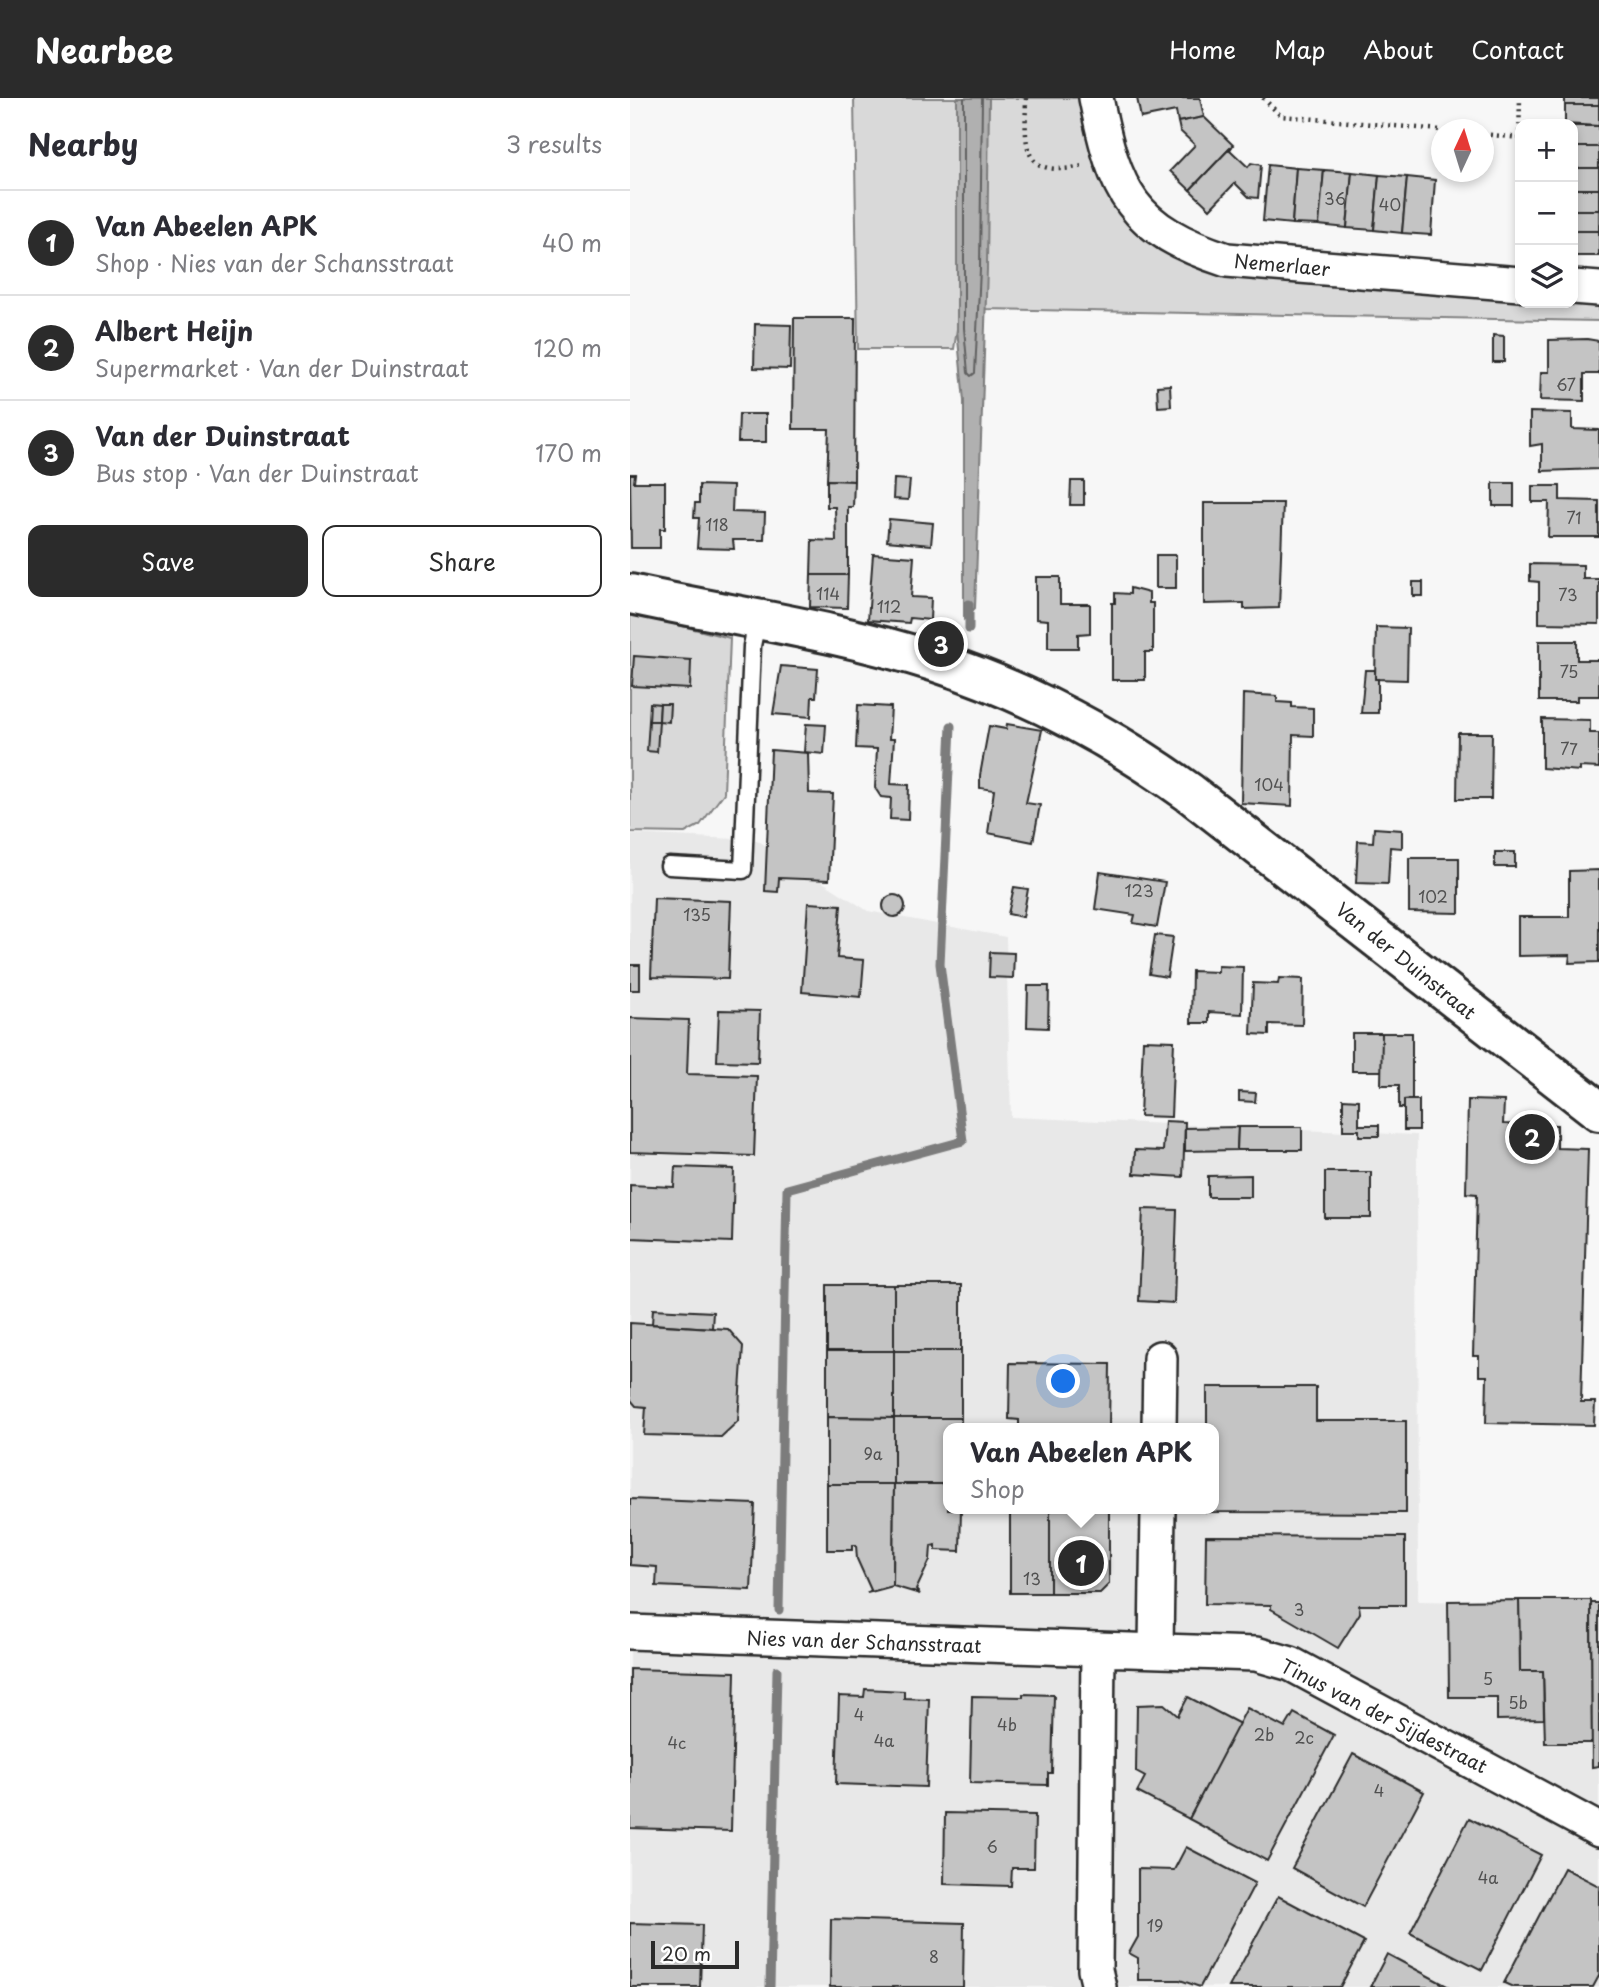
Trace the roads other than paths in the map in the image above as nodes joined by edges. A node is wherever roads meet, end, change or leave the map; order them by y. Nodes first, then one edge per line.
1 (1096, 98) edge
2 (1515, 284) edge
3 (1578, 287) edge
4 (1599, 289) edge
5 (630, 594) edge
6 (757, 621) junction
7 (669, 866) dead end
8 (1599, 1111) edge
9 (1160, 1358) dead end
10 (1159, 1423) edge
11 (1158, 1514) edge
12 (630, 1632) edge
13 (1156, 1648) junction
14 (1098, 1649) junction
15 (1599, 1830) edge
16 (1099, 1987) edge

1 - 2 street, Nemerlaer
3 - 4 street
5 - 6 street, Van der Duinstraat
6 - 7 lane
6 - 8 street, Van der Duinstraat
9 - 10 street
11 - 13 street
12 - 14 street, Nies van der Schansstraat
13 - 14 street, Nies van der Schansstraat
13 - 15 street, Tinus van der Sijdestraat
14 - 16 street

